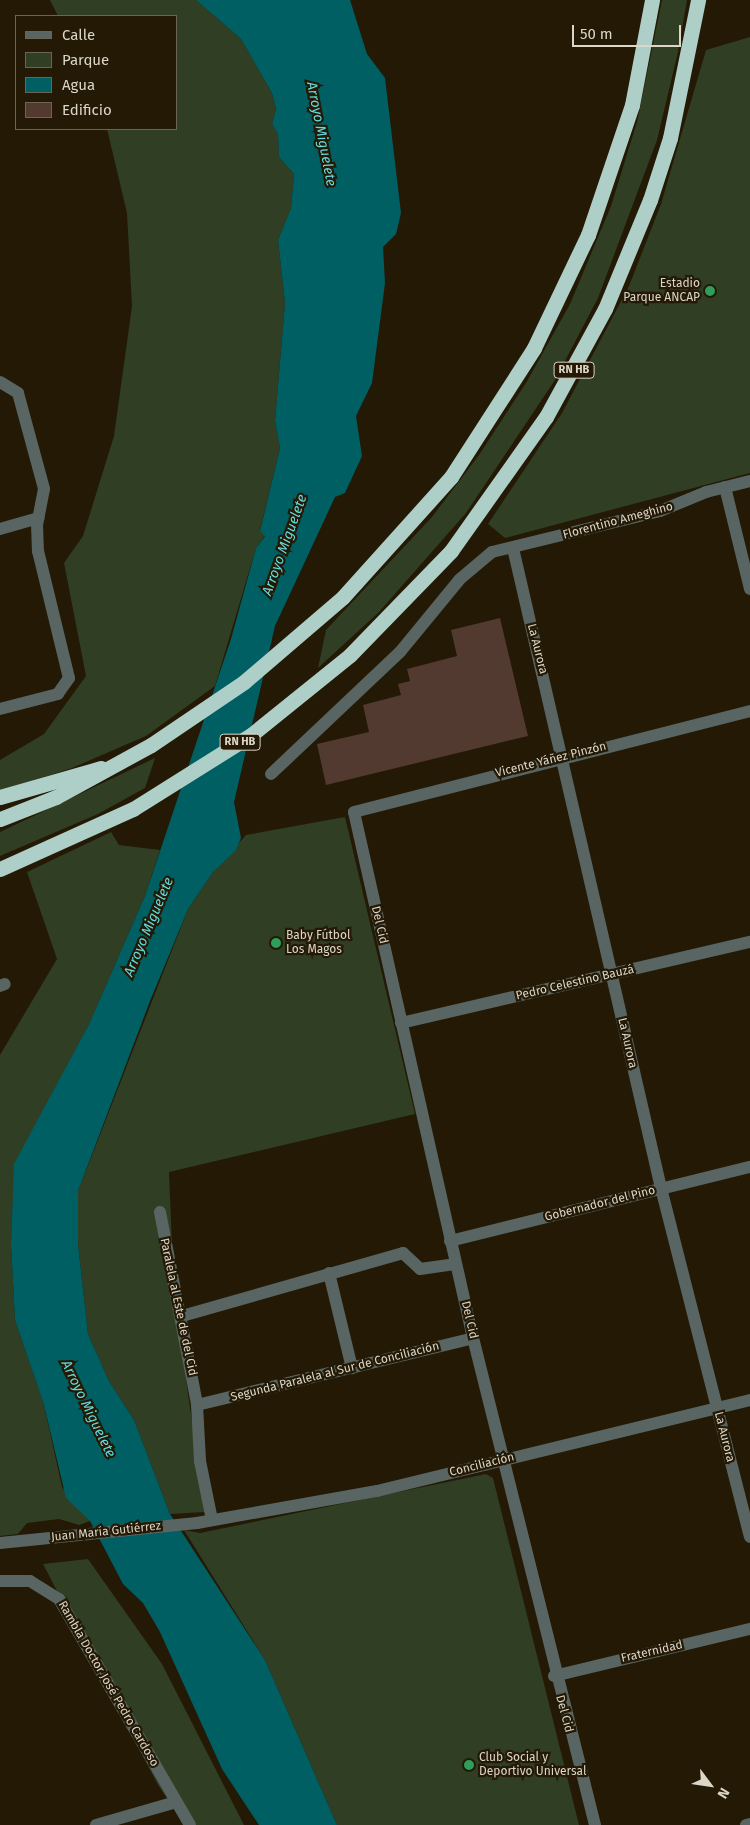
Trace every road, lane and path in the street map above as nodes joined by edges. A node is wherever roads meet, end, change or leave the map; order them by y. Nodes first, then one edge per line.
1 (652, 0) edge
2 (698, 0) edge
3 (0, 382) edge
4 (750, 481) edge
5 (725, 487) junction
6 (38, 518) junction
7 (0, 529) edge
8 (513, 548) junction
9 (750, 588) edge
10 (0, 709) edge
11 (750, 711) edge
12 (563, 756) junction
13 (114, 765) junction
14 (271, 774) dead end
15 (0, 797) edge
16 (354, 812) joint
17 (0, 819) edge
18 (0, 869) edge
19 (750, 942) edge
20 (611, 975) junction
21 (401, 1023) junction
22 (750, 1167) edge
23 (661, 1188) junction
24 (160, 1212) dead end
25 (450, 1241) junction
26 (455, 1264) junction
27 (329, 1273) junction
28 (182, 1316) junction
29 (473, 1338) junction
30 (352, 1368) junction
31 (750, 1400) edge
32 (197, 1405) junction
33 (717, 1409) junction
34 (504, 1460) junction
35 (212, 1520) junction
36 (750, 1537) edge
37 (0, 1543) edge
38 (0, 1580) edge
39 (750, 1629) edge
40 (554, 1676) junction
41 (176, 1802) junction
42 (750, 1824) edge
43 (96, 1825) edge
44 (190, 1825) edge
45 (595, 1825) edge
46 (746, 1825) edge

1 - 13 highway
2 - 18 highway, RN HB
3 - 6 street
4 - 5 street, Florentino Ameghino
5 - 8 street, Florentino Ameghino
5 - 9 street
6 - 7 street
6 - 10 street
8 - 12 street, La Aurora
8 - 14 street, Florentino Ameghino
11 - 12 street, Vicente Yáñez Pinzón
12 - 16 street, Vicente Yáñez Pinzón
12 - 20 street, La Aurora
13 - 15 highway
13 - 17 highway
16 - 21 street, Del Cid
19 - 20 street, Pedro Celestino Bauzá
20 - 21 street, Pedro Celestino Bauzá
20 - 23 street, La Aurora
21 - 25 street, Del Cid
22 - 23 street, Gobernador del Pino
23 - 25 street, Gobernador del Pino
23 - 33 street, La Aurora
24 - 28 street, Paralela al Este de del Cid
25 - 26 street, Del Cid
26 - 27 street
26 - 29 street, Del Cid
27 - 28 street
27 - 30 street
28 - 32 street, Paralela al Este de del Cid
29 - 30 street, Segunda Paralela al Sur de Conciliación
29 - 34 street, Del Cid
30 - 32 street, Segunda Paralela al Sur de Conciliación
31 - 33 street, Conciliación
32 - 35 street, Paralela al Este de del Cid
33 - 34 street, Conciliación
33 - 36 street, La Aurora
34 - 35 street, Conciliación
34 - 40 street, Del Cid
35 - 37 street, Juan María Gutiérrez
38 - 41 street, Rambla Doctor José Pedro Cardoso
39 - 40 street, Fraternidad
40 - 45 street, Del Cid
41 - 43 street
41 - 44 street, Rambla Doctor José Pedro Cardoso
42 - 46 street

